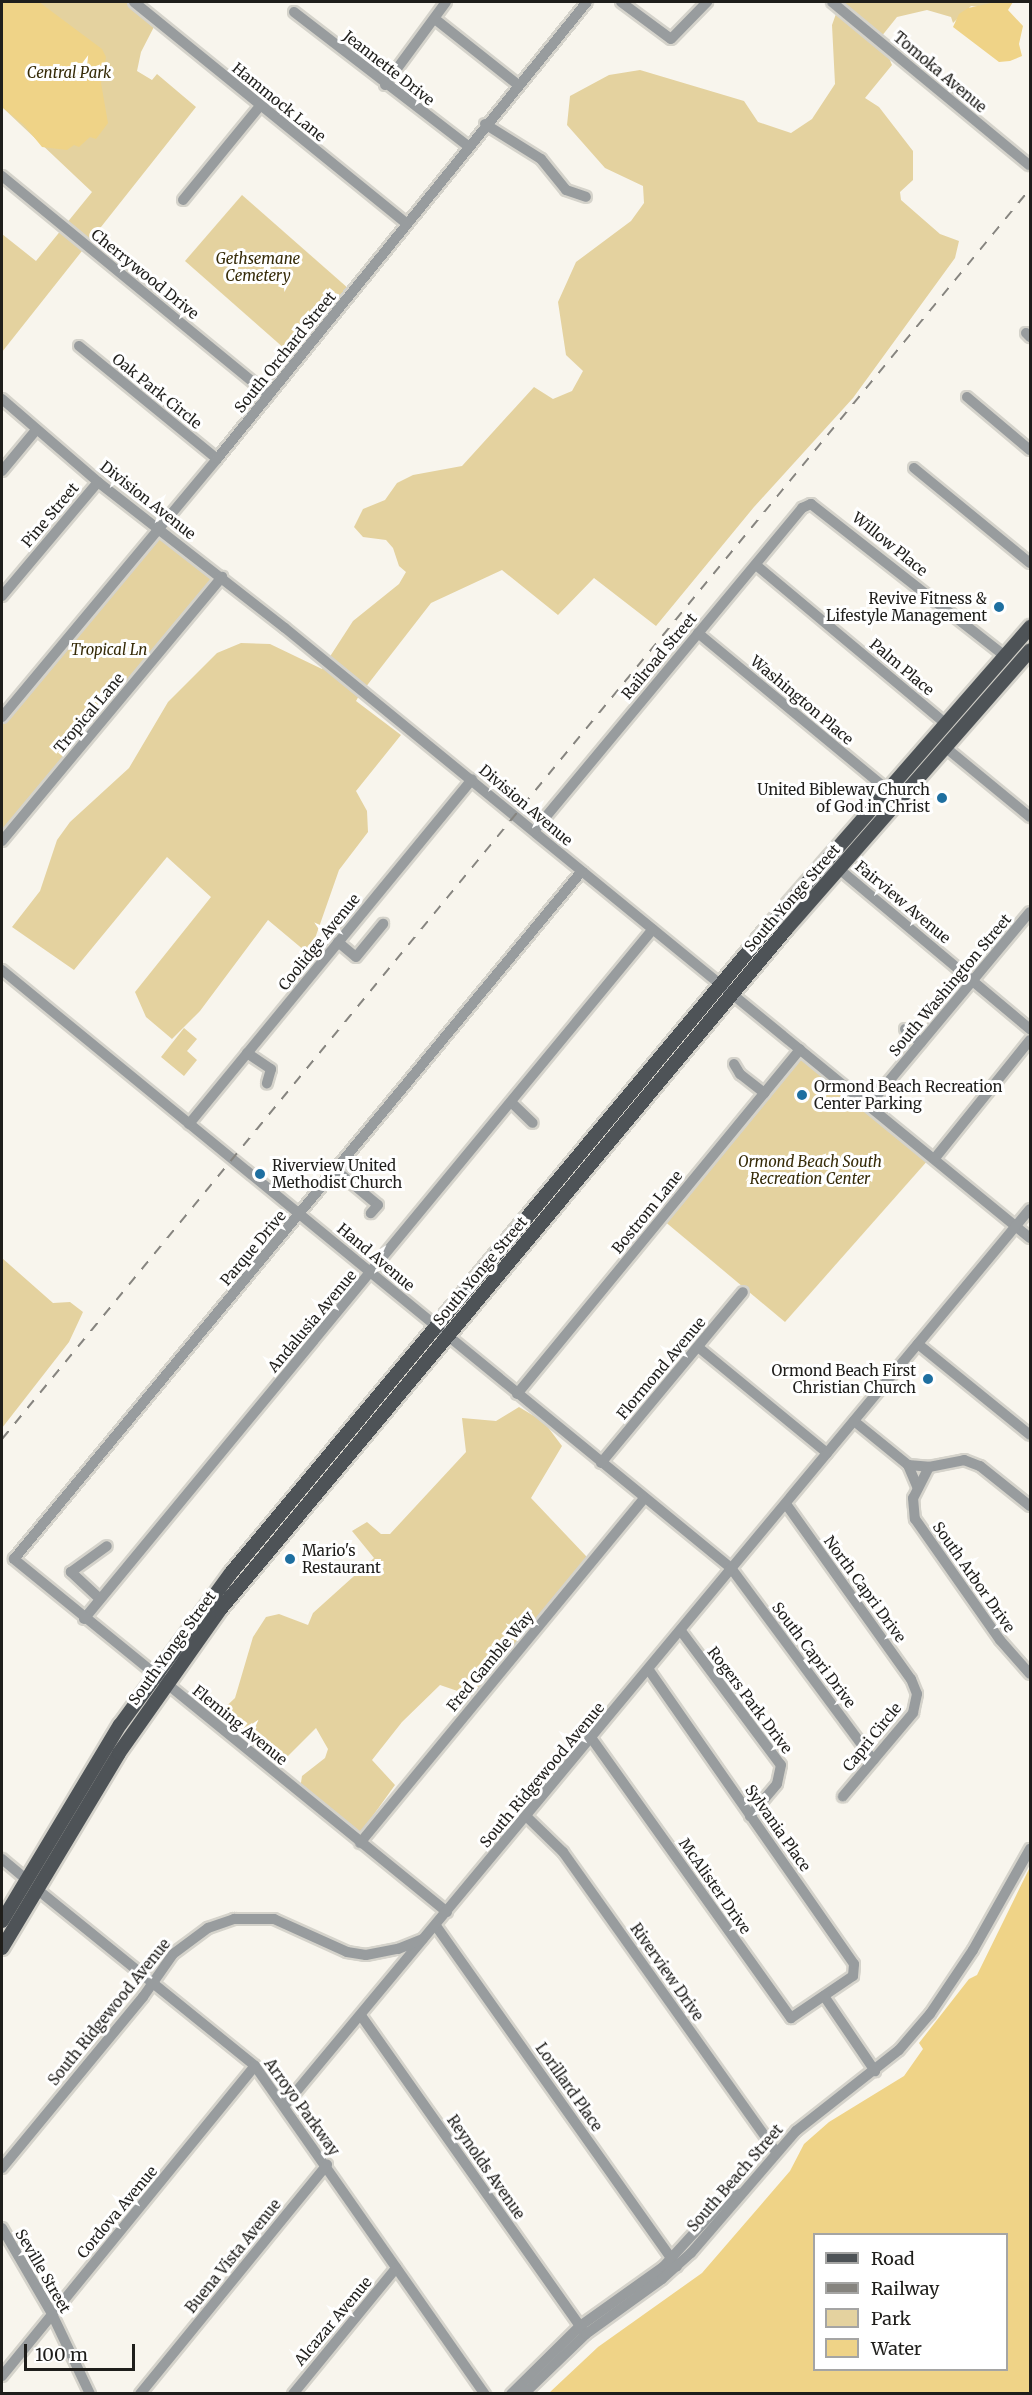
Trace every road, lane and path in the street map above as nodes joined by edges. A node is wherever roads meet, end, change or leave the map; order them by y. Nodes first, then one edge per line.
1 (134, 2) edge
2 (446, 2) edge
3 (586, 2) edge
4 (621, 2) edge
5 (707, 2) edge
6 (832, 2) edge
7 (294, 12) dead end
8 (435, 19) junction
9 (517, 84) junction
10 (385, 85) junction
11 (260, 106) junction
12 (485, 124) junction
13 (468, 146) junction
14 (1029, 165) dead end
15 (2, 176) edge
16 (586, 197) dead end
17 (183, 200) dead end
18 (407, 224) junction
19 (79, 346) dead end
20 (269, 395) junction
21 (966, 397) dead end
22 (2, 399) edge
23 (36, 430) junction
24 (1030, 450) edge
25 (217, 459) junction
26 (914, 468) dead end
27 (2, 471) edge
28 (98, 482) junction
29 (811, 504) joint
30 (159, 528) junction
31 (1030, 563) edge
32 (756, 565) junction
33 (222, 577) junction
34 (2, 596) edge
35 (1030, 627) edge
36 (698, 633) junction
37 (1030, 650) edge
38 (1005, 656) junction
39 (2, 717) edge
40 (946, 724) junction
41 (945, 747) junction
42 (472, 779) junction
43 (888, 790) junction
44 (885, 815) junction
45 (1030, 816) edge
46 (534, 831) junction
47 (2, 841) edge
48 (838, 868) junction
49 (582, 871) junction
50 (1030, 912) edge
51 (383, 924) dead end
52 (653, 929) junction
53 (338, 942) junction
54 (2, 970) edge
55 (974, 980) junction
56 (726, 989) junction
57 (905, 1029) dead end
58 (1030, 1029) edge
59 (1030, 1040) edge
60 (921, 1043) junction
61 (800, 1049) junction
62 (248, 1053) junction
63 (734, 1064) dead end
64 (267, 1083) dead end
65 (764, 1093) junction
66 (512, 1102) junction
67 (869, 1106) junction
68 (533, 1123) dead end
69 (189, 1124) junction
70 (581, 1152) junction
71 (935, 1158) junction
72 (337, 1171) junction
73 (580, 1176) junction
74 (1030, 1209) edge
75 (301, 1214) junction
76 (371, 1214) dead end
77 (1016, 1226) junction
78 (1030, 1238) edge
79 (371, 1273) junction
80 (743, 1292) dead end
81 (436, 1327) junction
82 (447, 1336) junction
83 (918, 1344) junction
84 (698, 1347) junction
85 (517, 1394) junction
86 (854, 1421) junction
87 (1030, 1435) edge
88 (827, 1453) junction
89 (327, 1458) junction
90 (601, 1462) junction
91 (908, 1466) junction
92 (929, 1467) junction
93 (918, 1488) junction
94 (644, 1498) junction
95 (786, 1504) junction
96 (1030, 1506) edge
97 (303, 1510) junction
98 (107, 1546) dead end
99 (14, 1559) joint
100 (732, 1568) junction
101 (100, 1599) junction
102 (84, 1619) junction
103 (681, 1631) junction
104 (1030, 1663) edge
105 (1019, 1665) junction
106 (649, 1670) junction
107 (1030, 1674) edge
108 (160, 1678) junction
109 (917, 1694) joint
110 (592, 1739) junction
111 (873, 1760) junction
112 (843, 1796) dead end
113 (750, 1815) junction
114 (527, 1817) junction
115 (360, 1843) junction
116 (1030, 1849) edge
117 (2, 1859) edge
118 (37, 1863) junction
119 (27, 1880) junction
120 (38, 1890) junction
121 (27, 1908) junction
122 (447, 1912) junction
123 (2, 1921) edge
124 (436, 1926) junction
125 (426, 1938) junction
126 (2, 1948) edge
127 (150, 1982) junction
128 (824, 1996) junction
129 (362, 2017) junction
130 (255, 2066) junction
131 (874, 2071) junction
132 (285, 2105) junction
133 (775, 2151) junction
134 (327, 2165) junction
135 (2, 2168) edge
136 (2, 2228) edge
137 (674, 2262) junction
138 (396, 2268) junction
139 (52, 2314) junction
140 (583, 2330) junction
141 (2, 2376) edge
142 (90, 2393) edge
143 (140, 2394) edge
144 (293, 2394) edge
145 (485, 2394) edge
146 (511, 2394) edge
147 (524, 2394) edge

1 - 11 street, Hammock Lane
2 - 8 street
3 - 9 street, South Orchard Street
4 - 5 street
6 - 14 street, Tomoka Avenue
7 - 10 street, Jeannette Drive
8 - 9 street
8 - 10 street
9 - 12 street, South Orchard Street
10 - 13 street, Jeannette Drive
11 - 17 street
11 - 18 street, Hammock Lane
12 - 13 street, South Orchard Street
12 - 16 street
13 - 18 street, South Orchard Street
15 - 20 street, Cherrywood Drive
18 - 20 street, South Orchard Street
19 - 25 street, Oak Park Circle
20 - 25 street, South Orchard Street
21 - 24 street
22 - 23 street, Division Avenue
23 - 27 street
23 - 28 street, Division Avenue
25 - 30 street, South Orchard Street
26 - 31 street
28 - 30 street, Division Avenue
28 - 34 street, Pine Street
29 - 32 street, Railroad Street
29 - 38 street, Willow Place
30 - 33 street, Division Avenue
30 - 39 street, South Orchard Street
32 - 36 street, Railroad Street
32 - 40 street, Palm Place
33 - 42 street, Division Avenue
33 - 47 street, Tropical Lane
35 - 38 main road, South Yonge Street
36 - 43 street, Washington Place
36 - 46 street, Railroad Street
37 - 41 main road, South Yonge Street
38 - 40 main road, South Yonge Street
40 - 43 main road, South Yonge Street
41 - 44 main road, South Yonge Street
41 - 45 street
42 - 46 street, Division Avenue
42 - 53 street, Coolidge Avenue
43 - 44 main road
43 - 56 main road, South Yonge Street
44 - 48 main road, South Yonge Street
46 - 49 street, Division Avenue
48 - 55 street, Fairview Avenue
48 - 56 main road, South Yonge Street
49 - 52 street, Division Avenue
49 - 72 street, Parque Drive
50 - 55 street, South Washington Street
51 - 53 street
52 - 56 street, Division Avenue
52 - 66 street, Andalusia Avenue
53 - 62 street, Coolidge Avenue
54 - 69 street, Hand Avenue
55 - 58 street, Fairview Avenue
55 - 60 street, South Washington Street
56 - 61 street, Division Avenue
56 - 70 main road, South Yonge Street
56 - 73 main road, South Yonge Street
57 - 60 street
59 - 71 street
60 - 67 street, South Washington Street
61 - 65 street, Bostrom Lane
61 - 67 street, Division Avenue
62 - 64 street
62 - 69 street, Coolidge Avenue
63 - 65 street
65 - 85 street, Bostrom Lane
66 - 68 street
66 - 79 street, Andalusia Avenue
67 - 71 street, Division Avenue
69 - 75 street, Hand Avenue
70 - 73 main road
70 - 81 main road, South Yonge Street
71 - 77 street, Division Avenue
72 - 75 street, Parque Drive
72 - 76 street
73 - 82 main road, South Yonge Street
74 - 77 street, South Ridgewood Avenue
75 - 79 street, Hand Avenue
75 - 99 street, Parque Drive
77 - 78 street, Division Avenue
77 - 83 street, South Ridgewood Avenue
79 - 81 street, Hand Avenue
79 - 101 street, Andalusia Avenue
80 - 84 street, Flormond Avenue
81 - 82 street, Hand Avenue
81 - 89 main road, South Yonge Street
82 - 85 street, Hand Avenue
82 - 97 main road, South Yonge Street
83 - 86 street, South Ridgewood Avenue
83 - 87 street
84 - 88 street
84 - 90 street, Flormond Avenue
85 - 90 street, Hand Avenue
86 - 88 street, South Ridgewood Avenue
86 - 91 street
88 - 95 street, South Ridgewood Avenue
89 - 97 main road
89 - 108 main road, South Yonge Street
90 - 94 street, Hand Avenue
91 - 92 street
91 - 93 street
92 - 93 street, South Arbor Drive
92 - 96 street
93 - 105 street, South Arbor Drive
94 - 100 street, Hand Avenue
94 - 115 street, Fred Gamble Way
95 - 100 street, South Ridgewood Avenue
95 - 109 street, North Capri Drive
97 - 108 main road, South Yonge Street
98 - 101 street
99 - 102 street, Fleming Avenue
100 - 103 street, South Ridgewood Avenue
100 - 111 street, South Capri Drive
101 - 102 street, Andalusia Avenue
102 - 108 street, Fleming Avenue
103 - 106 street, South Ridgewood Avenue
103 - 113 street, Rogers Park Drive
104 - 105 street
105 - 107 street, South Arbor Drive
106 - 110 street, South Ridgewood Avenue
106 - 113 street, Sylvania Place
108 - 115 street, Fleming Avenue
108 - 118 main road, South Yonge Street
108 - 120 main road, South Yonge Street
109 - 111 street, Capri Circle
110 - 114 street, South Ridgewood Avenue
110 - 128 street, McAlister Drive
111 - 112 street, Capri Circle
113 - 128 street, Sylvania Place
114 - 122 street, South Ridgewood Avenue
114 - 133 street, Riverview Drive
115 - 122 street, Fleming Avenue
116 - 131 street, South Beach Street
117 - 119 street
118 - 119 main road, South Yonge Street
118 - 120 main road
119 - 121 main road
119 - 123 main road, South Yonge Street
120 - 121 main road, South Yonge Street
120 - 127 street, Arroyo Parkway
121 - 126 main road, South Yonge Street
122 - 124 street, South Ridgewood Avenue
124 - 125 street, South Ridgewood Avenue
124 - 137 street, Lorillard Place
125 - 127 street, South Ridgewood Avenue
125 - 129 street
127 - 130 street, Arroyo Parkway
127 - 135 street, South Ridgewood Avenue
128 - 131 street
129 - 132 street
129 - 140 street, Reynolds Avenue
130 - 132 street, Arroyo Parkway
130 - 139 street, Cordova Avenue
131 - 133 street, South Beach Street
132 - 134 street, Arroyo Parkway
133 - 137 street, South Beach Street
134 - 138 street, Arroyo Parkway
134 - 143 street, Buena Vista Avenue
136 - 139 street, Seville Street
137 - 140 street, South Beach Street
138 - 144 street, Alcazar Avenue
138 - 145 street, Arroyo Parkway
139 - 141 street, Cordova Avenue
139 - 142 street, Seville Street
140 - 146 street
140 - 147 street, South Beach Street

